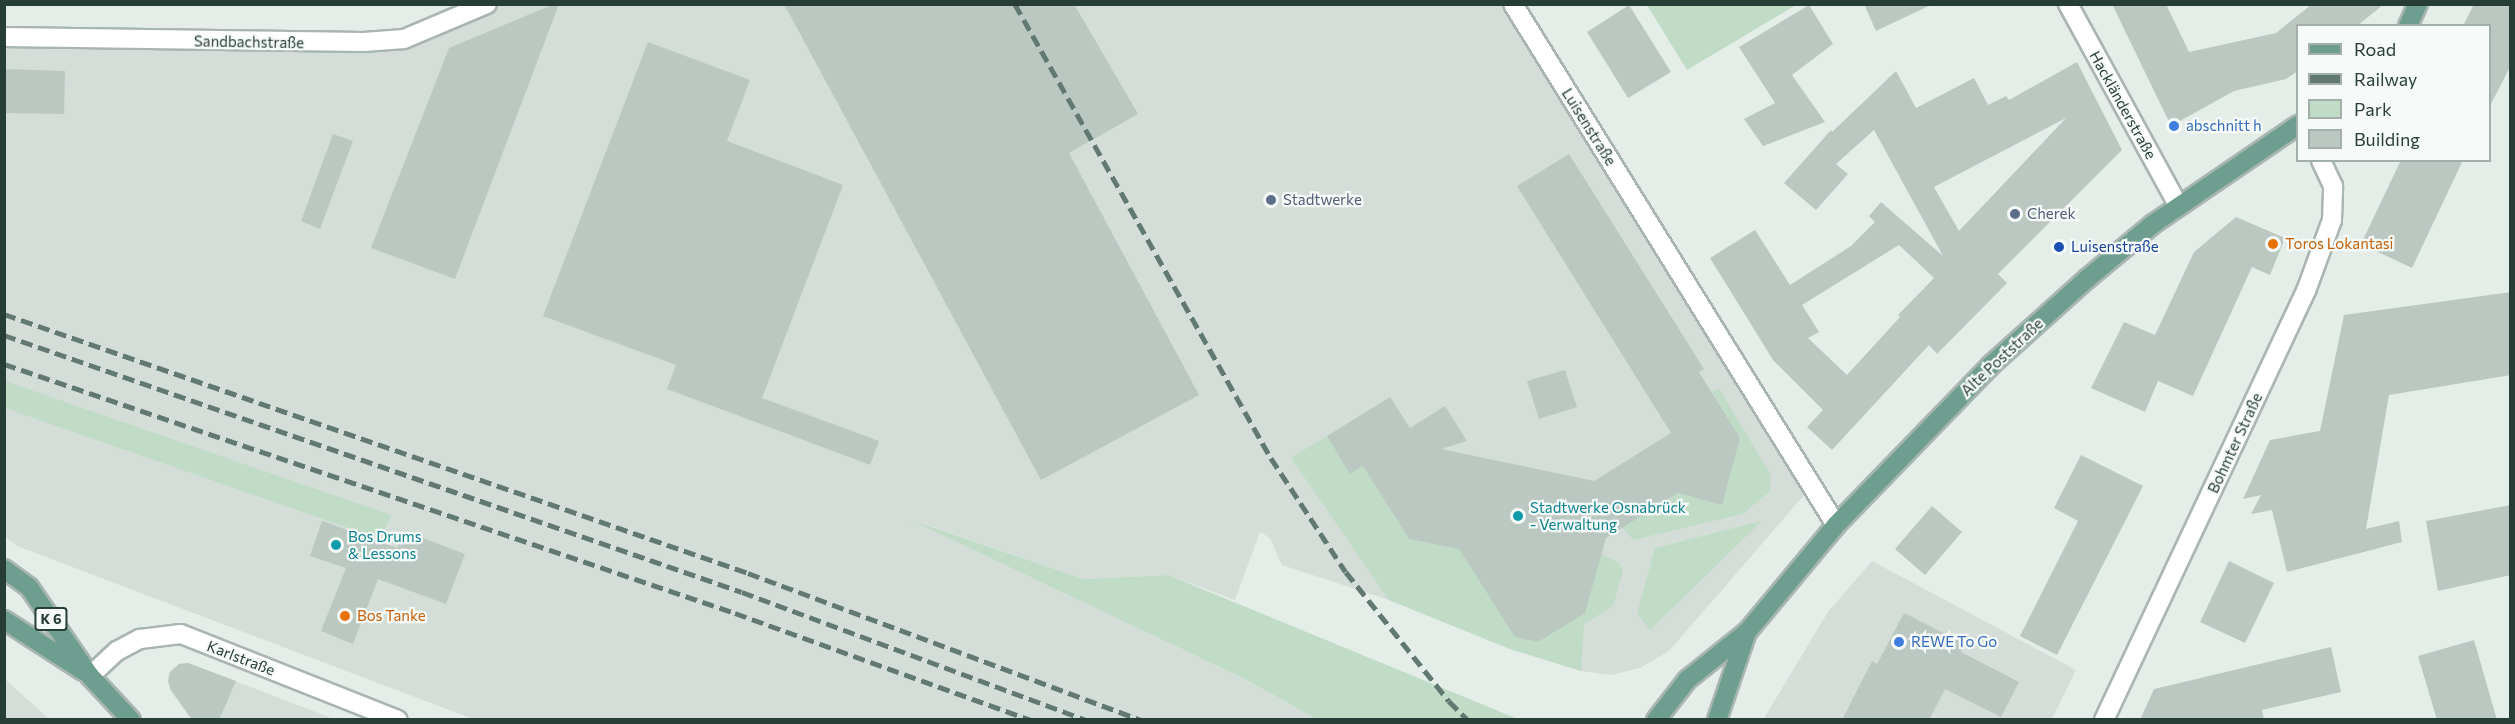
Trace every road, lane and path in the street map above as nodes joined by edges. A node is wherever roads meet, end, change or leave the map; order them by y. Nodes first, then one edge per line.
1 (487, 4) edge
2 (1513, 4) edge
3 (2068, 4) edge
4 (2418, 4) edge
5 (2409, 24) edge
6 (4, 37) edge
7 (2296, 126) edge
8 (2322, 162) edge
9 (2178, 205) junction
10 (1836, 525) junction
11 (4, 569) edge
12 (4, 620) edge
13 (1747, 632) junction
14 (90, 676) junction
15 (131, 720) edge
16 (398, 720) edge
17 (1656, 720) edge
18 (1717, 720) edge
19 (2104, 720) edge

1 - 6 street, Sandbachstraße
2 - 10 street, Luisenstraße
3 - 9 street, Hackländerstraße
4 - 5 main road
7 - 9 main road, Alte Poststraße
8 - 19 street, Bohmter Straße
9 - 10 main road, Alte Poststraße
10 - 13 main road, Alte Poststraße
11 - 14 main road, K 6
12 - 14 main road, K 6
13 - 17 main road, Alte Poststraße
13 - 18 main road, Alte Poststraße
14 - 15 main road, K 6
14 - 16 street, Karlstraße

